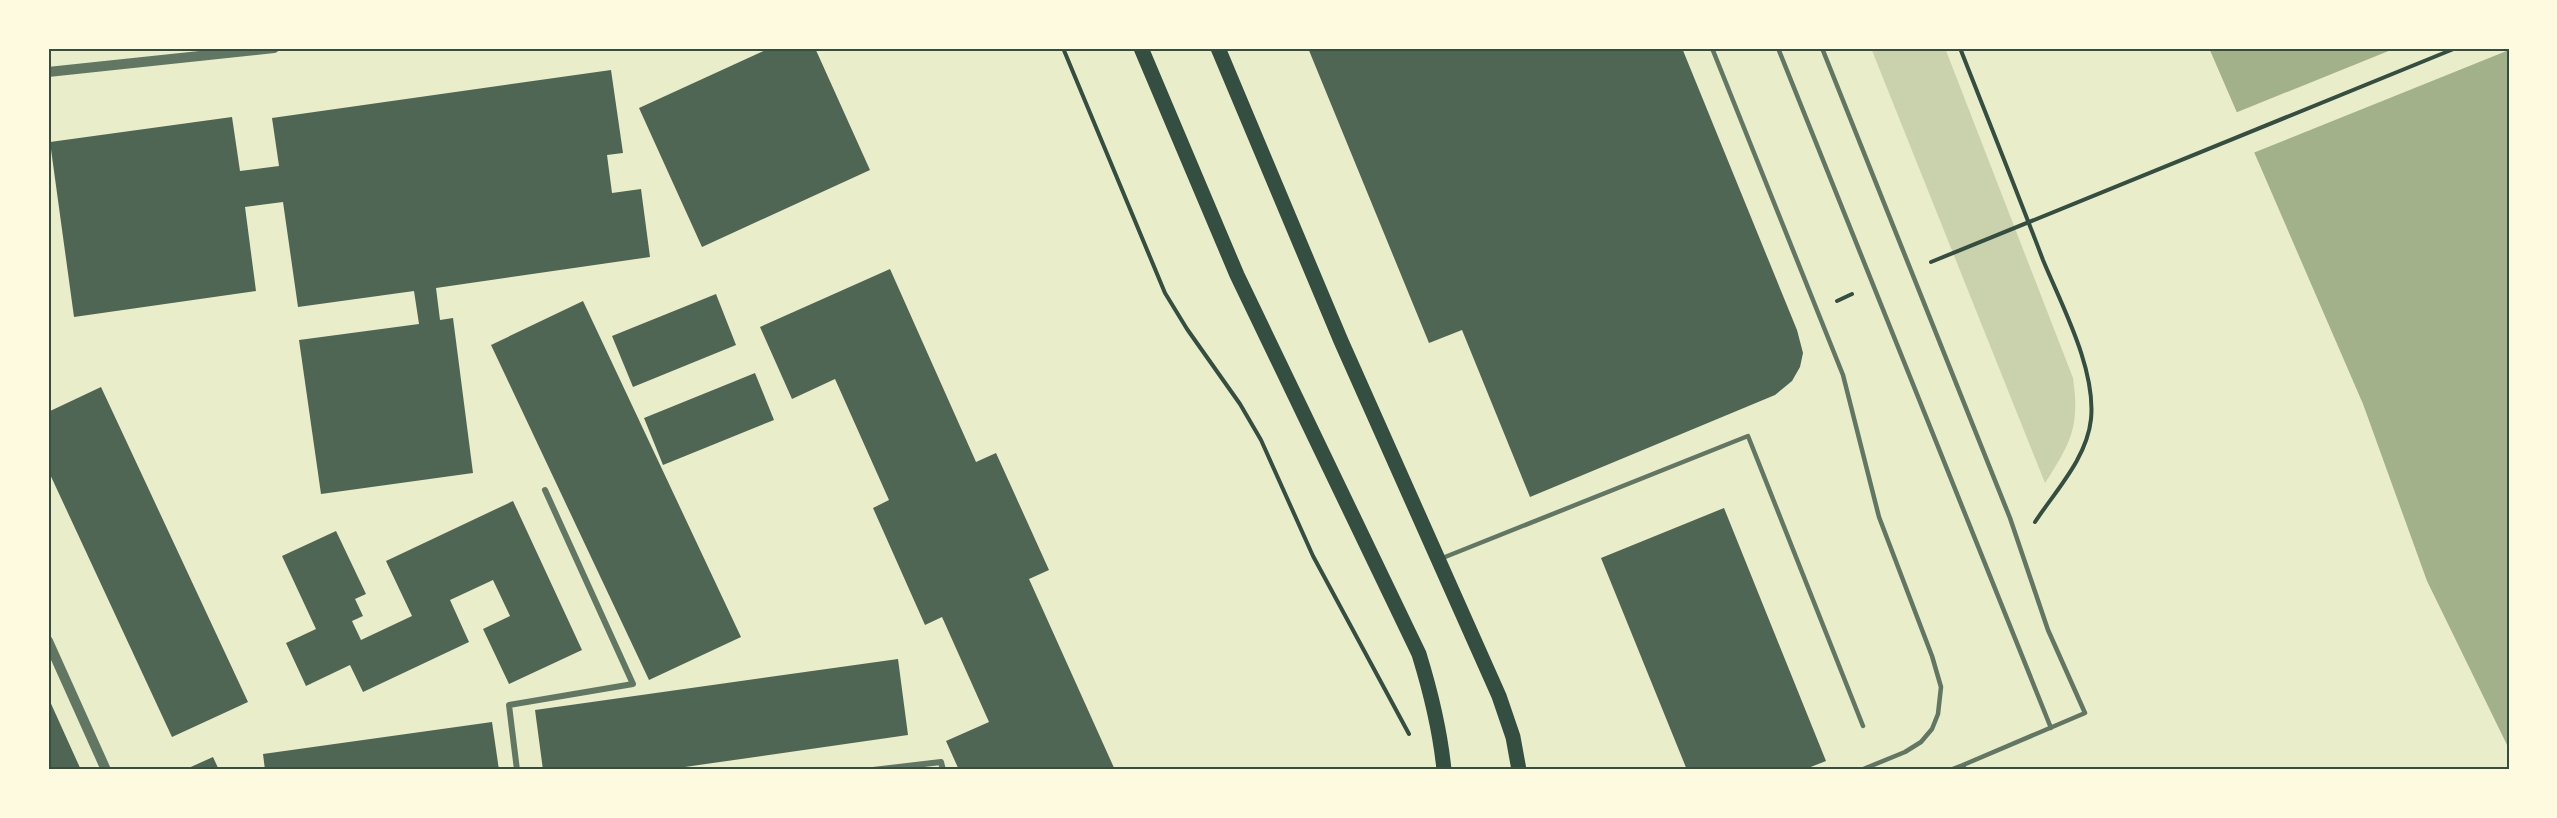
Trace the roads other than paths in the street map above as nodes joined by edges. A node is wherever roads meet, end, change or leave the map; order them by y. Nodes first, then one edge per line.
1 (274, 48) edge
2 (1141, 48) edge
3 (1218, 48) edge
4 (1712, 48) edge
5 (1778, 48) edge
6 (1822, 48) edge
7 (48, 72) edge
8 (545, 490) dead end
9 (1437, 560) junction
10 (48, 641) edge
11 (1863, 726) dead end
12 (2051, 728) junction
13 (1964, 767) edge
14 (106, 770) edge
15 (517, 770) edge
16 (873, 770) edge
17 (943, 770) edge
18 (1443, 770) edge
19 (1519, 770) edge
20 (1861, 770) edge
21 (1950, 770) edge

1 - 7 street
2 - 18 main road
3 - 9 main road
4 - 20 lane
5 - 12 lane
6 - 12 lane
8 - 15 street
9 - 11 lane
9 - 19 main road
10 - 14 street
12 - 13 lane
13 - 21 lane
16 - 17 street

